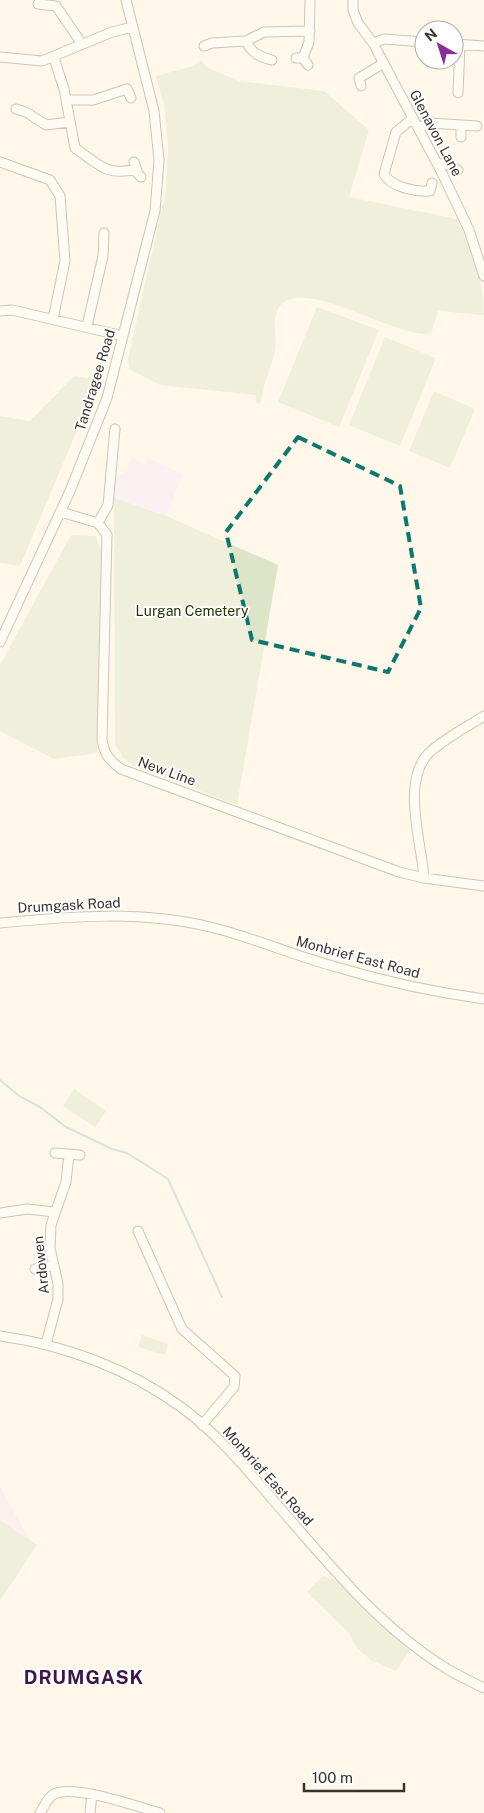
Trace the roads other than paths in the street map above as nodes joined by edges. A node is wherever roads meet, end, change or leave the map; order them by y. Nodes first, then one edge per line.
1 (126, 0) edge
2 (310, 0) edge
3 (38, 4) dead end
4 (353, 4) edge
5 (133, 27) junction
6 (310, 31) junction
7 (246, 41) junction
8 (414, 41) edge
9 (373, 43) junction
10 (82, 44) junction
11 (464, 45) edge
12 (204, 46) dead end
13 (484, 46) edge
14 (0, 57) edge
15 (54, 58) junction
16 (272, 60) dead end
17 (302, 60) dead end
18 (384, 63) junction
19 (458, 70) edge
20 (361, 86) dead end
21 (458, 93) dead end
22 (130, 98) dead end
23 (66, 100) junction
24 (16, 109) dead end
25 (413, 118) junction
26 (69, 122) junction
27 (461, 125) junction
28 (477, 126) dead end
29 (418, 128) junction
30 (460, 137) dead end
31 (0, 162) edge
32 (438, 165) junction
33 (137, 169) dead end
34 (458, 170) dead end
35 (432, 183) dead end
36 (108, 237) dead end
37 (484, 276) edge
38 (0, 311) edge
39 (53, 319) junction
40 (87, 326) junction
41 (123, 336) junction
42 (115, 429) dead end
43 (61, 512) junction
44 (98, 523) junction
45 (0, 642) edge
46 (484, 716) edge
47 (424, 878) junction
48 (484, 886) edge
49 (0, 924) edge
50 (227, 932) joint
51 (484, 1000) edge
52 (55, 1153) dead end
53 (69, 1154) junction
54 (80, 1155) dead end
55 (4, 1209) edge
56 (55, 1212) junction
57 (138, 1231) dead end
58 (53, 1265) junction
59 (35, 1269) dead end
60 (0, 1336) edge
61 (46, 1344) junction
62 (202, 1425) junction
63 (484, 1688) edge
64 (92, 1794) junction
65 (143, 1811) edge
66 (40, 1813) edge
67 (90, 1813) edge
68 (160, 1813) edge

1 - 5 street, Tandragee Road
2 - 6 street
3 - 10 street
4 - 9 street, Glenavon Lane
5 - 10 street
5 - 41 street, Tandragee Road
6 - 7 street
6 - 17 street
7 - 12 street
7 - 16 street
8 - 9 street
9 - 18 street, Glenavon Lane
10 - 15 street
11 - 13 street
14 - 15 street
15 - 23 street
18 - 20 street
18 - 25 street, Glenavon Lane
19 - 21 street
22 - 23 street
23 - 26 street
24 - 26 street
25 - 29 street, Glenavon Lane
25 - 35 street
26 - 33 street
27 - 28 street
27 - 29 street
27 - 30 street
29 - 32 street, Glenavon Lane
31 - 39 street
32 - 34 street
32 - 37 street, Glenavon Lane
36 - 40 street
38 - 39 street
39 - 40 street
40 - 41 street
41 - 43 street, Tandragee Road
42 - 44 street
43 - 44 street
43 - 45 street, Tandragee Road
44 - 47 street, New Line
46 - 47 street
47 - 48 street, New Line
49 - 50 street, Drumgask Road
50 - 51 street, Monbrief East Road
52 - 53 street
53 - 54 street
53 - 56 street, Ardowen
55 - 56 street
56 - 58 street, Ardowen
57 - 62 street
58 - 59 street
58 - 61 street, Ardowen
60 - 61 street, Monbrief East Road
61 - 62 street, Monbrief East Road
62 - 63 street, Monbrief East Road
64 - 65 street
64 - 66 street
64 - 67 street
65 - 68 street

